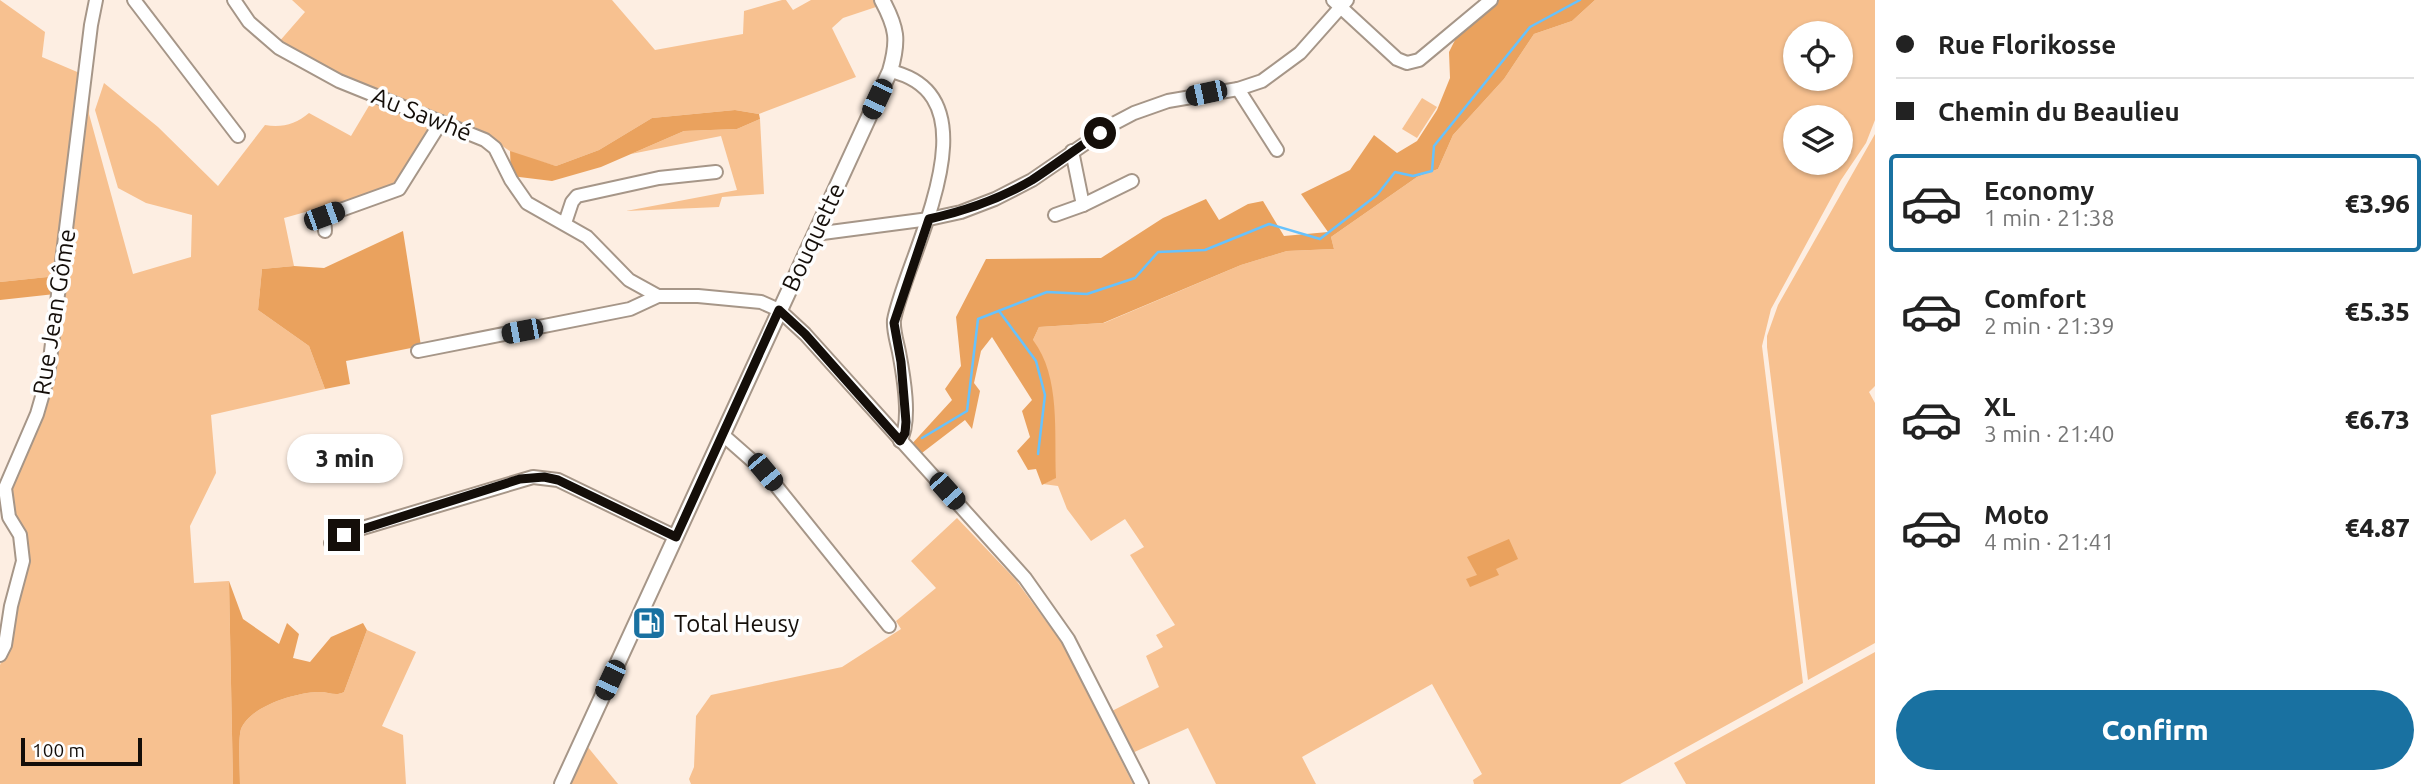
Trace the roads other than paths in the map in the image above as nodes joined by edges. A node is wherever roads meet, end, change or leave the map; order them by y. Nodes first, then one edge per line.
1 (96, 0) edge
2 (134, 0) edge
3 (234, 0) edge
4 (882, 0) edge
5 (1491, 0) edge
6 (1340, 3) edge
7 (890, 71) junction
8 (1238, 89) junction
9 (441, 122) junction
10 (238, 136) dead end
11 (1277, 150) dead end
12 (1072, 151) junction
13 (716, 173) dead end
14 (1132, 181) dead end
15 (1083, 205) junction
16 (1055, 215) dead end
17 (929, 219) junction
18 (565, 223) junction
19 (325, 231) dead end
20 (815, 233) junction
21 (658, 296) junction
22 (779, 310) junction
23 (418, 351) dead end
24 (723, 435) junction
25 (900, 441) junction
26 (676, 537) junction
27 (331, 543) dead end
28 (889, 626) dead end
29 (0, 655) edge
30 (562, 784) edge
31 (1142, 784) edge

1 - 29 street, Rue Jean Gôme
2 - 10 street
3 - 9 street, Au Sawhé
4 - 7 main road, Bouquette
5 - 6 street
6 - 8 street
7 - 17 street
7 - 20 main road, Bouquette
8 - 11 street
8 - 12 street
9 - 18 street, Au Sawhé
9 - 19 street
12 - 15 street
12 - 17 street
13 - 18 street
14 - 15 street
15 - 16 street
17 - 20 street
17 - 25 street
18 - 21 street, Au Sawhé
20 - 22 main road, Bouquette
21 - 22 street
21 - 23 street
22 - 24 main road, Bouquette
22 - 25 street
24 - 26 main road, Bouquette
24 - 28 street
25 - 31 street
26 - 27 street
26 - 30 main road, Bouquette

